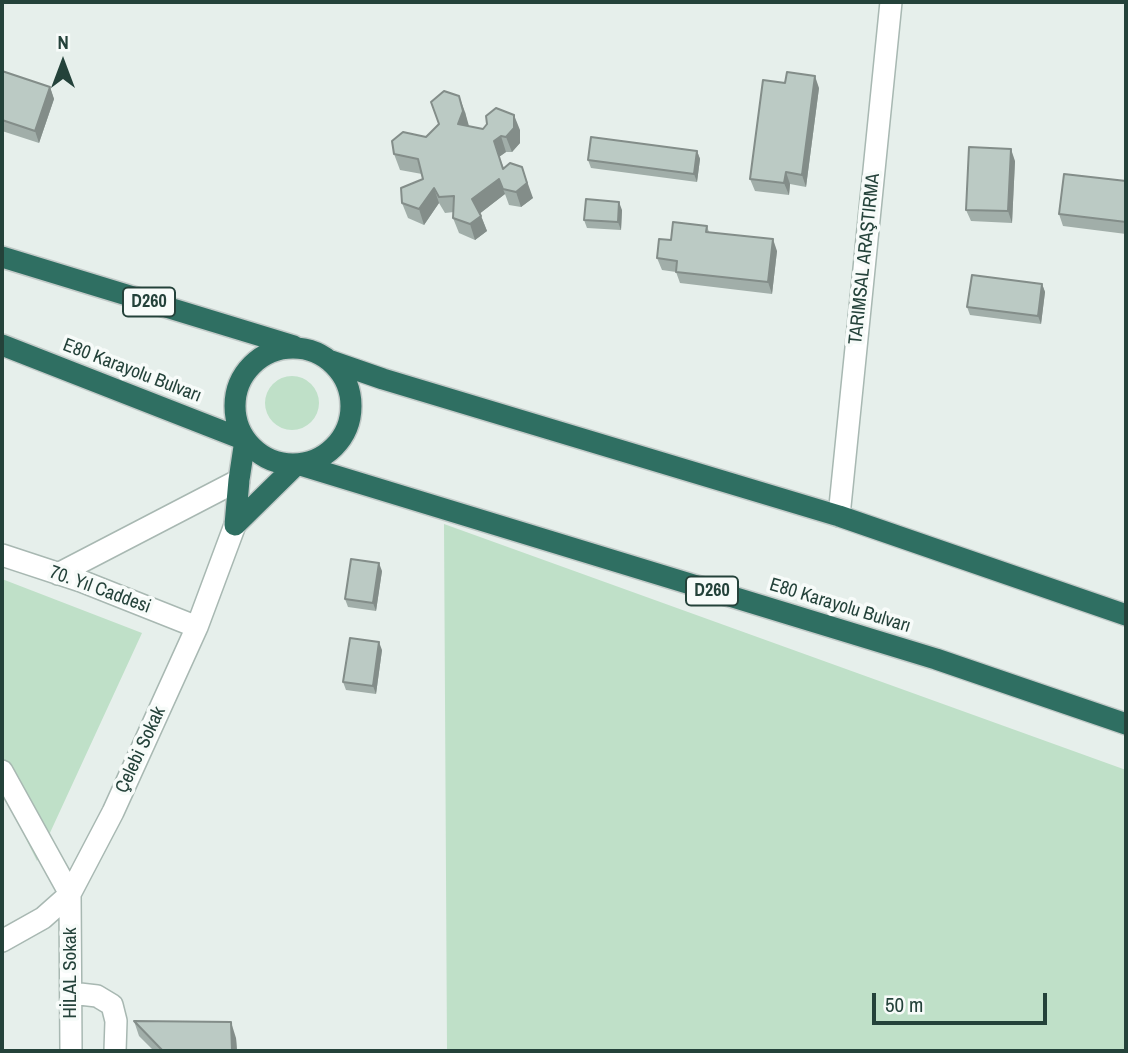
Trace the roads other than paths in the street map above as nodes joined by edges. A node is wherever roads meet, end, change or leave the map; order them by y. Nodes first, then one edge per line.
1 (891, 2) edge
2 (2, 257) edge
3 (2, 345) edge
4 (296, 347) junction
5 (331, 361) junction
6 (246, 440) junction
7 (297, 464) junction
8 (239, 480) junction
9 (839, 516) junction
10 (235, 525) junction
11 (2, 555) edge
12 (58, 573) junction
13 (1126, 615) edge
14 (197, 627) junction
15 (1126, 724) edge
16 (2, 771) edge
17 (70, 894) junction
18 (2, 941) edge
19 (71, 993) junction
20 (71, 1051) edge
21 (116, 1051) edge

1 - 9 street, TARIMSAL ARAŞTIRMA
2 - 4 highway, D260
3 - 6 highway, E80 Karayolu Bulvarı
4 - 5 highway
4 - 6 highway
5 - 7 highway
5 - 9 highway
6 - 7 highway
6 - 8 highway
7 - 10 highway
7 - 15 highway, E80 Karayolu Bulvarı / D260
8 - 10 highway
8 - 12 street
9 - 13 highway
10 - 14 street, Çelebi Sokak
11 - 12 street, 70. Yıl Caddesi
12 - 14 street, 70. Yıl Caddesi
14 - 17 street, Çelebi Sokak
16 - 17 street
17 - 18 street, Çelebi Sokak
17 - 19 street, HİLAL Sokak
19 - 20 street, HİLAL Sokak
19 - 21 street

